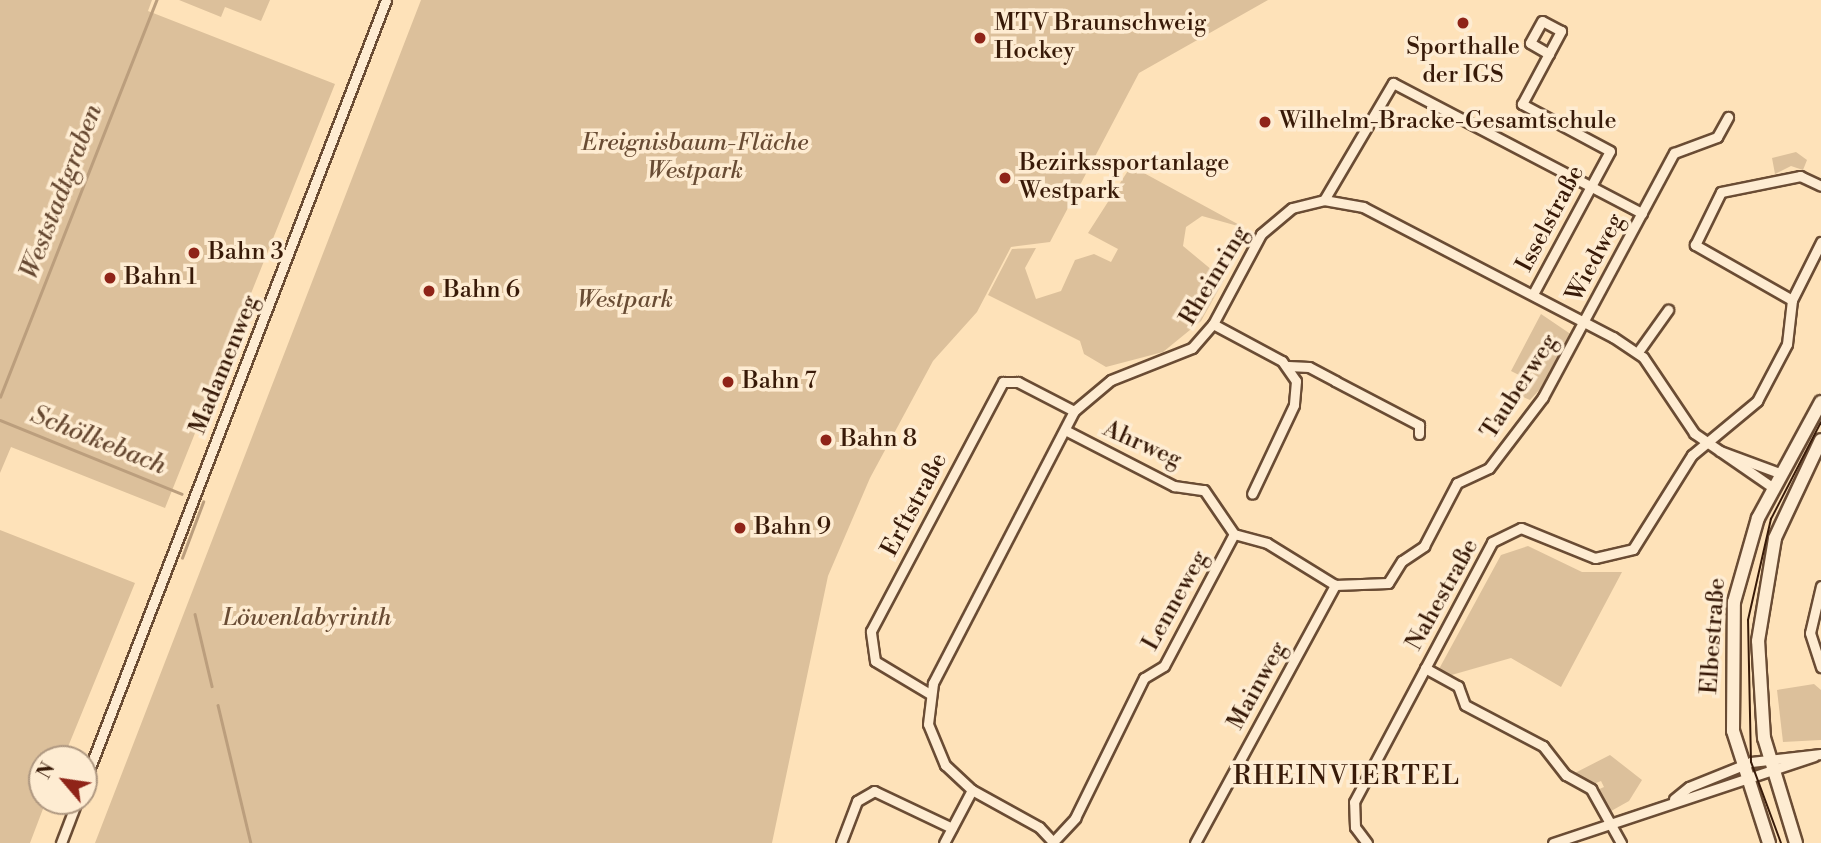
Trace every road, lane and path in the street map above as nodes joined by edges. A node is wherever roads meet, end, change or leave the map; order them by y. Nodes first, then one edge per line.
1 (386, 0) edge
2 (1549, 54) dead end
3 (1728, 117) dead end
4 (1821, 186) edge
5 (1590, 187) junction
6 (1324, 200) junction
7 (1642, 213) junction
8 (1821, 242) edge
9 (1533, 294) junction
10 (1792, 300) junction
11 (1668, 310) dead end
12 (1584, 321) junction
13 (1213, 324) junction
14 (1637, 352) junction
15 (1288, 366) junction
16 (1821, 402) edge
17 (1074, 411) junction
18 (1065, 430) junction
19 (1419, 434) dead end
20 (1821, 440) edge
21 (1705, 442) junction
22 (1718, 450) junction
23 (1779, 473) junction
24 (1772, 487) junction
25 (1252, 494) dead end
26 (1234, 534) junction
27 (1335, 585) junction
28 (1821, 586) edge
29 (1821, 667) edge
30 (1424, 668) junction
31 (930, 694) junction
32 (98, 747) edge
33 (1817, 755) edge
34 (1768, 757) junction
35 (1742, 765) junction
36 (1771, 773) junction
37 (1747, 781) junction
38 (972, 790) junction
39 (1674, 799) junction
40 (72, 815) edge
41 (1614, 821) junction
42 (952, 828) junction
43 (61, 843) edge
44 (841, 843) edge
45 (944, 843) edge
46 (1053, 843) edge
47 (1195, 843) edge
48 (1367, 843) edge
49 (1553, 843) edge
50 (1621, 843) edge
51 (1769, 843) edge
52 (1796, 843) edge

1 - 32 street, Madamenweg
2 - 5 street, Isselstraße
3 - 7 street, Wiedweg
4 - 10 street
5 - 6 street, Wiedweg
5 - 7 street, Wiedweg
5 - 9 street, Isselstraße
6 - 9 street, Rheinring
6 - 13 street, Rheinring
7 - 12 street, Wiedweg
8 - 10 street
9 - 12 street, Rheinring
10 - 21 street, Nahestraße
11 - 14 street
12 - 14 street, Rheinring
12 - 27 street, Tauberweg
13 - 15 street
13 - 17 street, Rheinring
14 - 21 street, Rheinring
15 - 19 street
15 - 25 street
16 - 23 street, Elbestraße
17 - 18 street, Rheinring
17 - 31 street, Erftstraße
18 - 26 street, Ahrweg
18 - 31 street, Rheinring
20 - 34 street, Elbestraße
21 - 22 street, Rheinring
21 - 30 street, Nahestraße
22 - 23 street, Rheinring
22 - 24 street, Rheinring
23 - 24 street, Elbestraße
24 - 35 street, Elbestraße
26 - 27 street
26 - 46 street, Lenneweg
27 - 47 street, Mainweg
28 - 29 street
30 - 41 street
30 - 48 street, Nahestraße
31 - 38 street, Rheinring
33 - 34 street
33 - 36 street
34 - 35 street
34 - 36 street, Elbestraße
35 - 37 street, Elbestraße
35 - 39 street
36 - 37 street
36 - 52 street, Elbestraße
37 - 39 street
37 - 51 street, Elbestraße
38 - 42 street
38 - 46 street, Rheinring
39 - 41 street
40 - 43 street
41 - 49 street
41 - 50 street
42 - 44 street
42 - 45 street

